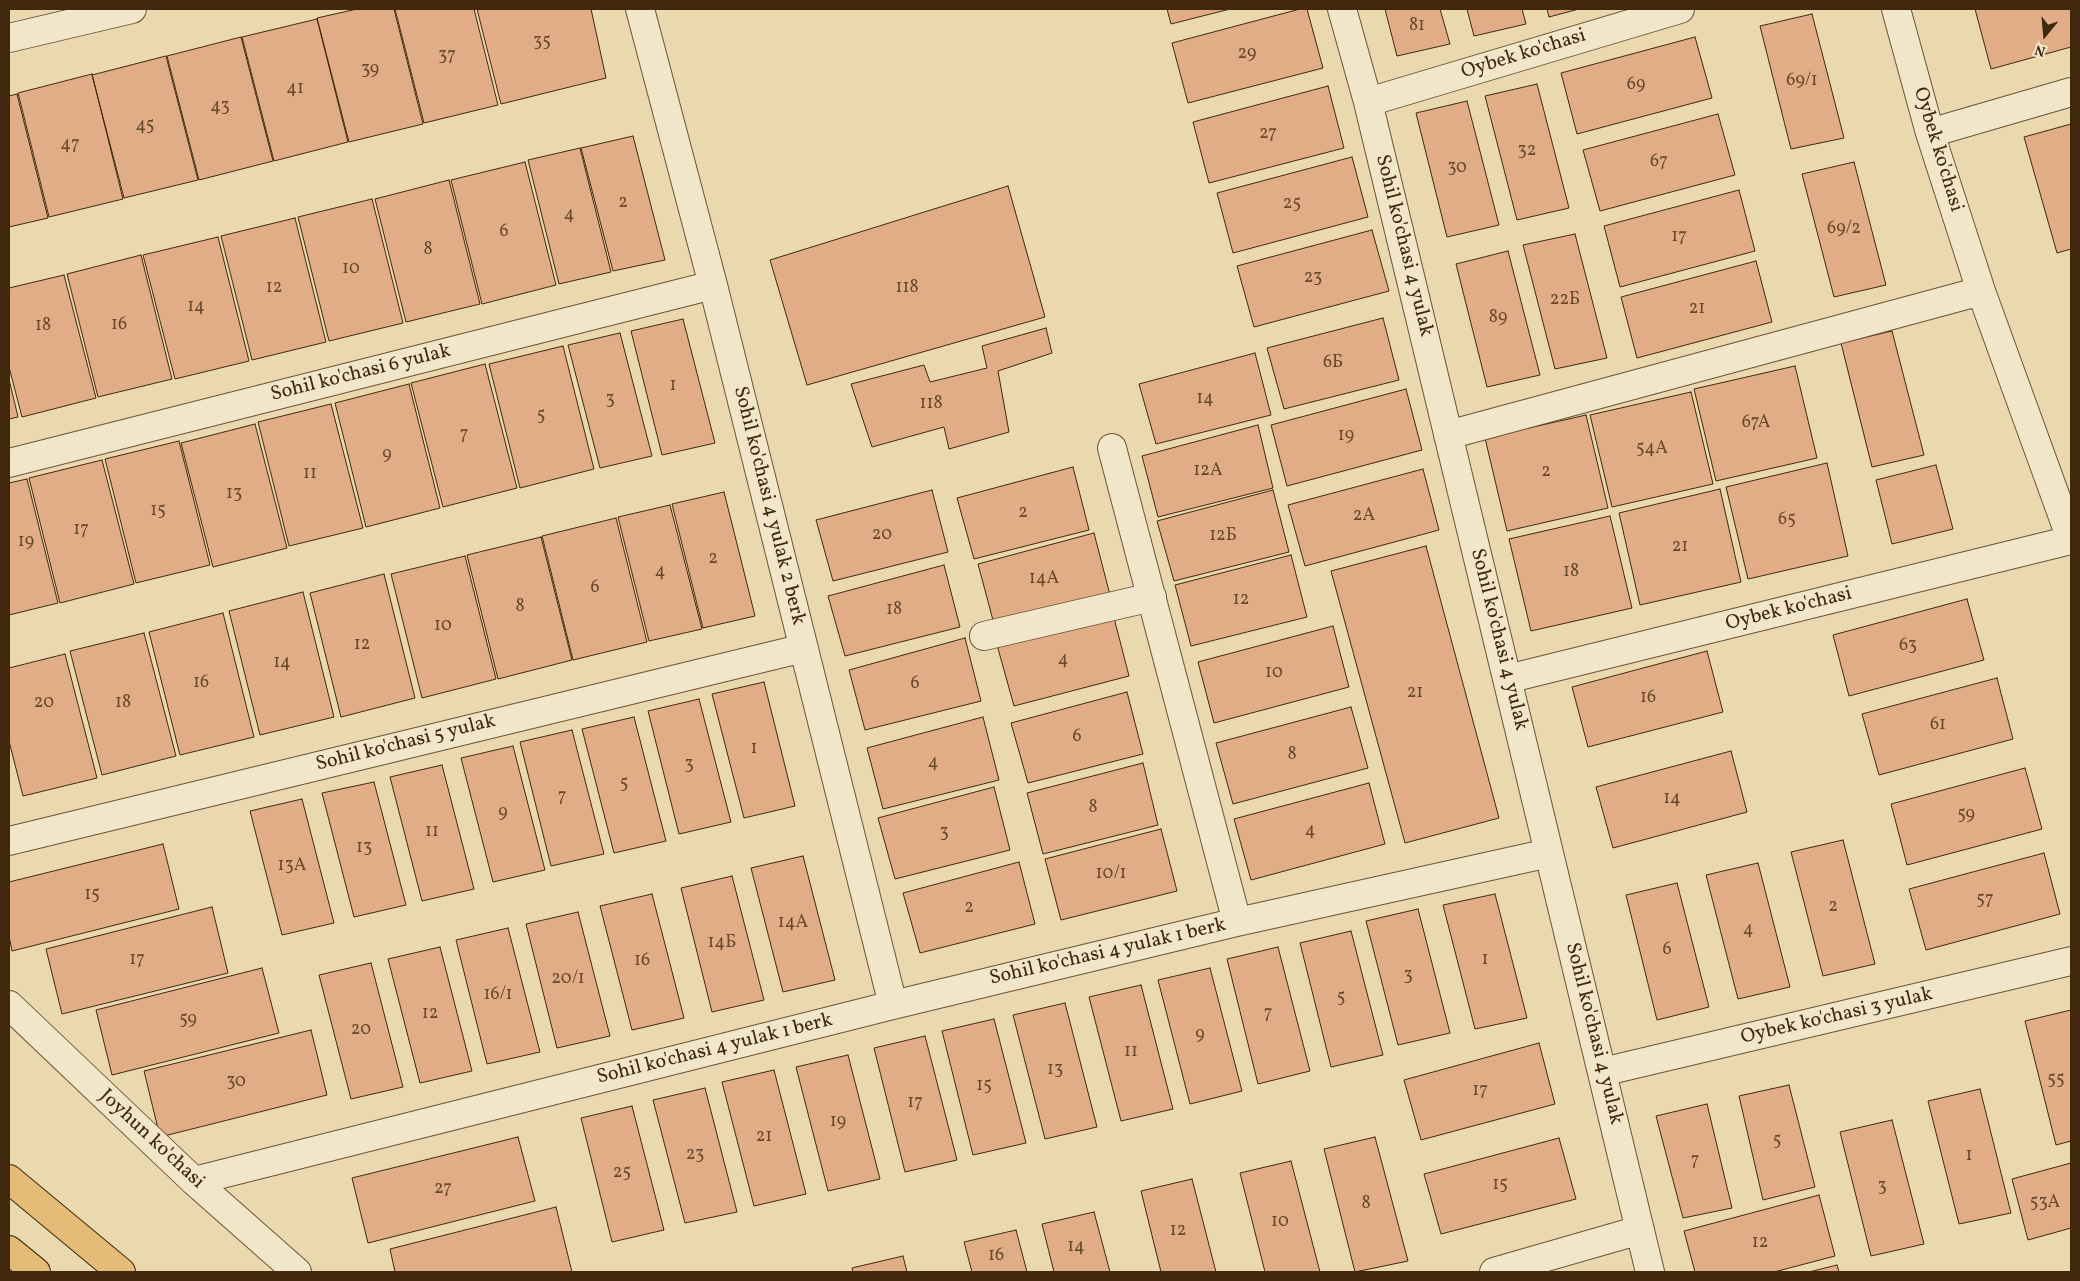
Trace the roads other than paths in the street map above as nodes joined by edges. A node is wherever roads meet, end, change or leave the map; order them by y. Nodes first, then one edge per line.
1 (132, 9) edge
2 (640, 9) edge
3 (1342, 9) edge
4 (1680, 9) edge
5 (1896, 9) edge
6 (9, 38) edge
7 (2071, 92) edge
8 (1368, 102) junction
9 (1930, 133) junction
10 (713, 285) junction
11 (1981, 291) junction
12 (1448, 435) junction
13 (1112, 448) dead end
14 (9, 463) edge
15 (2071, 540) edge
16 (1152, 597) junction
17 (984, 636) dead end
18 (804, 648) junction
19 (1507, 679) junction
20 (9, 841) edge
21 (1549, 853) junction
22 (1237, 922) junction
23 (2071, 961) edge
24 (894, 1004) junction
25 (9, 1005) edge
26 (1602, 1072) junction
27 (9, 1179) edge
28 (194, 1181) junction
29 (1640, 1230) junction
30 (9, 1250) edge
31 (36, 1272) edge
32 (121, 1272) edge
33 (296, 1272) edge
34 (1494, 1272) edge
35 (1650, 1272) edge

1 - 6 street
2 - 10 street, Sohil ko'chasi 4 yulak 2 berk
3 - 8 street, Sohil ko'chasi 4 yulak
4 - 8 street, Oybek ko'chasi
5 - 9 street, Oybek ko'chasi
7 - 9 street
8 - 12 street, Sohil ko'chasi 4 yulak
9 - 11 street, Oybek ko'chasi
10 - 14 street, Sohil ko'chasi 6 yulak
10 - 18 street, Sohil ko'chasi 4 yulak 2 berk
11 - 12 street
11 - 15 street, Oybek ko'chasi
12 - 19 street, Sohil ko'chasi 4 yulak
13 - 16 street, Sohil ko'chasi 4 yulak 1 berk
15 - 19 street, Oybek ko'chasi
16 - 17 street
16 - 22 street, Sohil ko'chasi 4 yulak 1 berk
18 - 20 street, Sohil ko'chasi 5 yulak
18 - 24 street, Sohil ko'chasi 4 yulak 2 berk
19 - 21 street, Sohil ko'chasi 4 yulak
21 - 22 street, Sohil ko'chasi 4 yulak 1 berk
21 - 26 street, Sohil ko'chasi 4 yulak
22 - 24 street, Sohil ko'chasi 4 yulak 1 berk
23 - 26 street, Oybek ko'chasi 3 yulak
24 - 28 street, Sohil ko'chasi 4 yulak 1 berk
25 - 28 street, Joyhun ko'chasi
26 - 29 street, Sohil ko'chasi 4 yulak
27 - 32 main road
28 - 33 street, Joyhun ko'chasi
29 - 34 street
29 - 35 street, Sohil ko'chasi 4 yulak
30 - 31 main road

